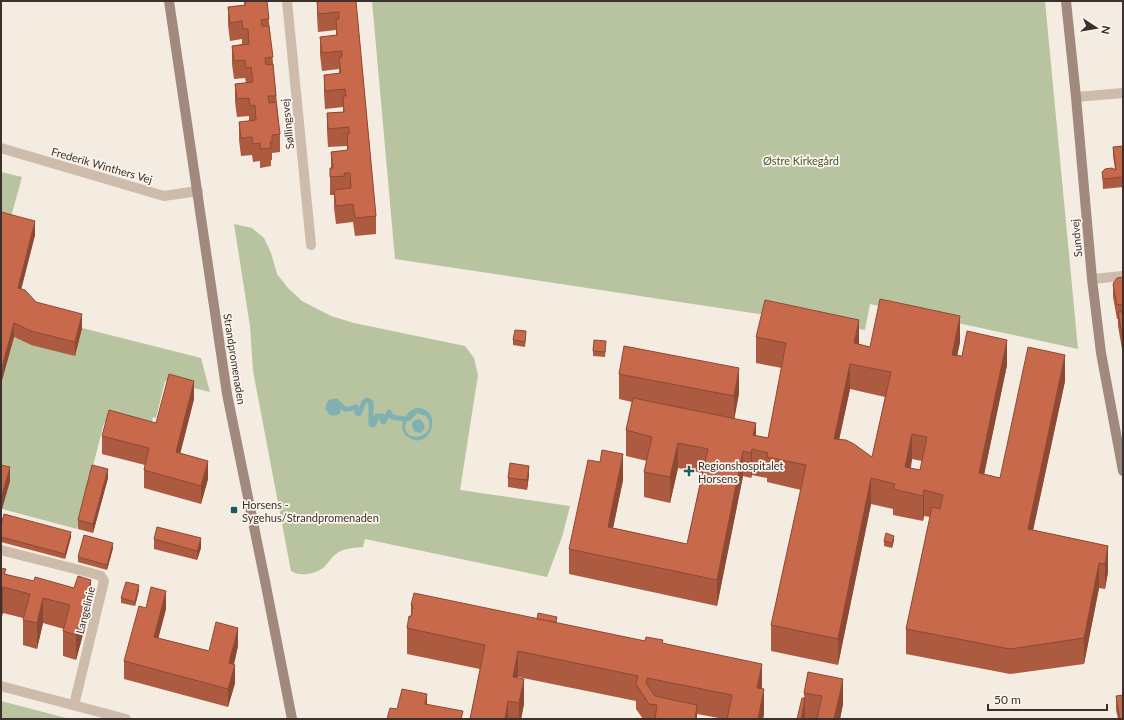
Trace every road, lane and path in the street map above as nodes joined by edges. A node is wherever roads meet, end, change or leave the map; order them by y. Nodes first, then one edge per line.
1 (169, 1) edge
2 (287, 1) edge
3 (1066, 1) edge
4 (1123, 93) edge
5 (1076, 97) junction
6 (1, 148) edge
7 (198, 190) junction
8 (311, 245) dead end
9 (1123, 276) edge
10 (1092, 279) junction
11 (1121, 453) edge
12 (1123, 471) edge
13 (1, 550) edge
14 (1, 686) edge
15 (74, 705) junction
16 (126, 719) edge
17 (292, 719) edge

1 - 7 street, Strandpromenaden
2 - 8 street, Søllingsvej
3 - 5 street, Sundvej
4 - 5 street
5 - 10 street, Sundvej
6 - 7 street, Frederik Winthers Vej
7 - 17 street, Strandpromenaden
9 - 10 street
10 - 11 street, Sundvej
11 - 12 street, Sundvej
13 - 15 street, Langelinie
14 - 15 street
15 - 16 street

